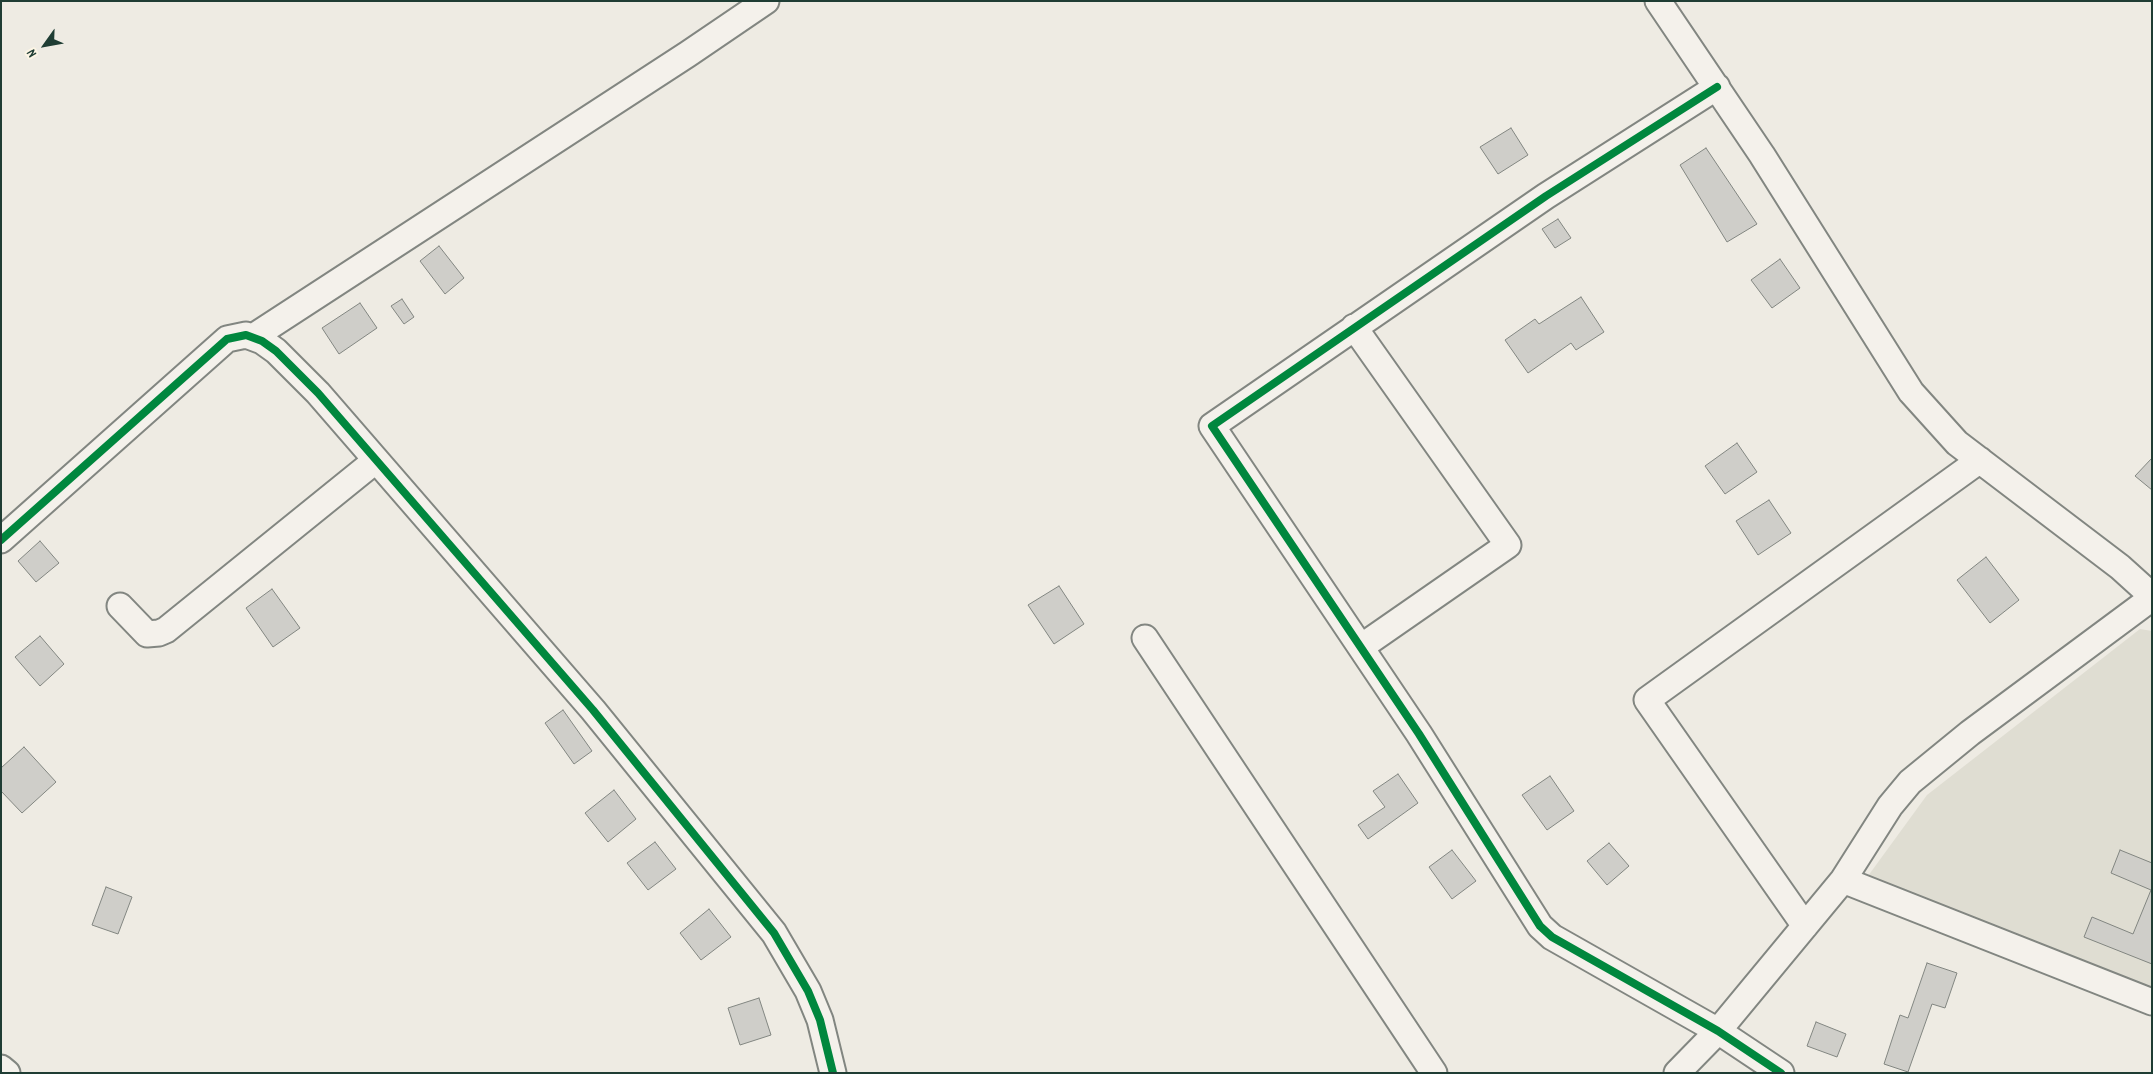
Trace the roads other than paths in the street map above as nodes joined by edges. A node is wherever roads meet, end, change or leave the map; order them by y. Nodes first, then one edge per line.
1 (766, 1) edge
2 (1658, 1) edge
3 (1717, 87) junction
4 (1354, 327) junction
5 (253, 337) junction
6 (1980, 460) junction
7 (375, 461) junction
8 (1, 540) edge
9 (2152, 597) edge
10 (120, 606) dead end
11 (1145, 638) dead end
12 (1361, 647) junction
13 (1844, 880) junction
14 (1805, 926) junction
15 (2152, 1002) edge
16 (1718, 1031) junction
17 (1, 1068) edge
18 (7, 1073) edge
19 (833, 1073) edge
20 (1434, 1073) edge
21 (1677, 1073) edge
22 (1781, 1073) edge

1 - 5 street
2 - 3 street
3 - 4 street
3 - 6 street
4 - 12 street
4 - 12 street
5 - 7 street
5 - 8 street
6 - 9 street
6 - 14 street
7 - 10 street
7 - 19 street
9 - 13 street
11 - 20 street
12 - 16 street
13 - 14 street
13 - 15 street
14 - 16 street
16 - 21 street
16 - 22 street
17 - 18 street

